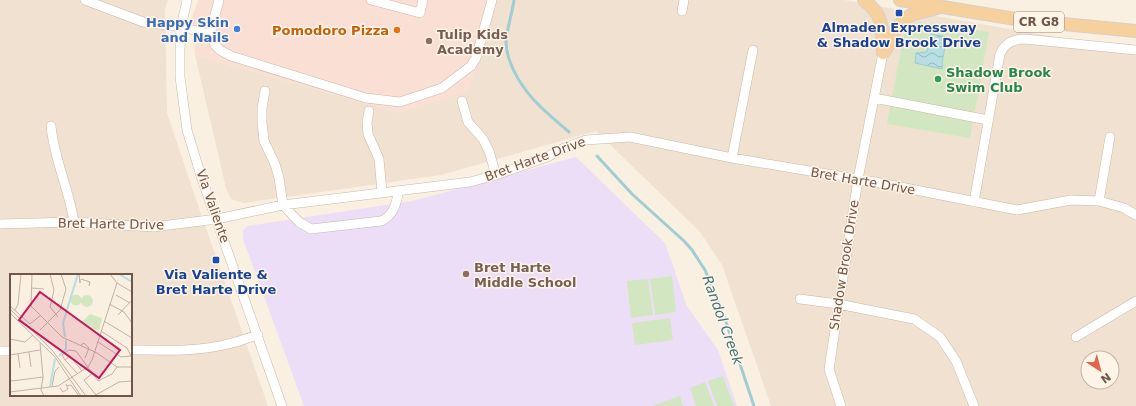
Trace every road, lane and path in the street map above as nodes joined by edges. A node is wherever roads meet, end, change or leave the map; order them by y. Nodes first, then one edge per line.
1 (187, 0) edge
2 (219, 0) edge
3 (371, 0) edge
4 (423, 0) edge
5 (492, 0) edge
6 (684, 0) edge
7 (864, 0) edge
8 (900, 0) edge
9 (90, 1) edge
10 (942, 7) junction
11 (682, 12) dead end
12 (181, 27) junction
13 (1136, 31) edge
14 (210, 34) junction
15 (753, 50) dead end
16 (1136, 50) edge
17 (884, 53) junction
18 (265, 91) dead end
19 (874, 98) junction
20 (462, 101) dead end
21 (369, 111) dead end
22 (988, 120) junction
23 (51, 126) dead end
24 (1110, 137) dead end
25 (732, 158) junction
26 (496, 175) junction
27 (858, 179) junction
28 (399, 191) junction
29 (382, 192) junction
30 (1099, 200) junction
31 (974, 202) junction
32 (283, 205) junction
33 (1136, 215) edge
34 (217, 219) junction
35 (74, 222) junction
36 (0, 224) edge
37 (800, 299) dead end
38 (1136, 302) edge
39 (838, 304) junction
40 (258, 335) junction
41 (1076, 337) dead end
42 (132, 350) edge
43 (282, 406) edge
44 (841, 406) edge
45 (974, 406) edge

1 - 12 street, Via Valiente
2 - 14 street
3 - 4 street
5 - 14 street
6 - 11 street
7 - 17 main road
8 - 10 main road, CR G8
9 - 12 street
10 - 13 main road, CR G8
10 - 17 main road
12 - 14 street
12 - 34 street, Via Valiente
15 - 25 street
16 - 22 street
17 - 19 street, Shadow Brook Drive
18 - 32 street
19 - 22 street
19 - 27 street, Shadow Brook Drive
20 - 26 street
21 - 29 street
22 - 31 street
23 - 35 street
24 - 30 street
25 - 26 street, Bret Harte Drive
25 - 27 street, Bret Harte Drive
26 - 28 street, Bret Harte Drive
27 - 31 street, Bret Harte Drive
27 - 39 street, Shadow Brook Drive
28 - 29 street, Bret Harte Drive
28 - 32 street
29 - 32 street, Bret Harte Drive
30 - 31 street, Bret Harte Drive
30 - 33 street, Bret Harte Drive
32 - 34 street, Bret Harte Drive
34 - 35 street, Bret Harte Drive
34 - 40 street, Via Valiente
35 - 36 street, Bret Harte Drive
37 - 39 street
38 - 41 street
39 - 44 street, Shadow Brook Drive
39 - 45 street
40 - 42 street
40 - 43 street, Via Valiente

